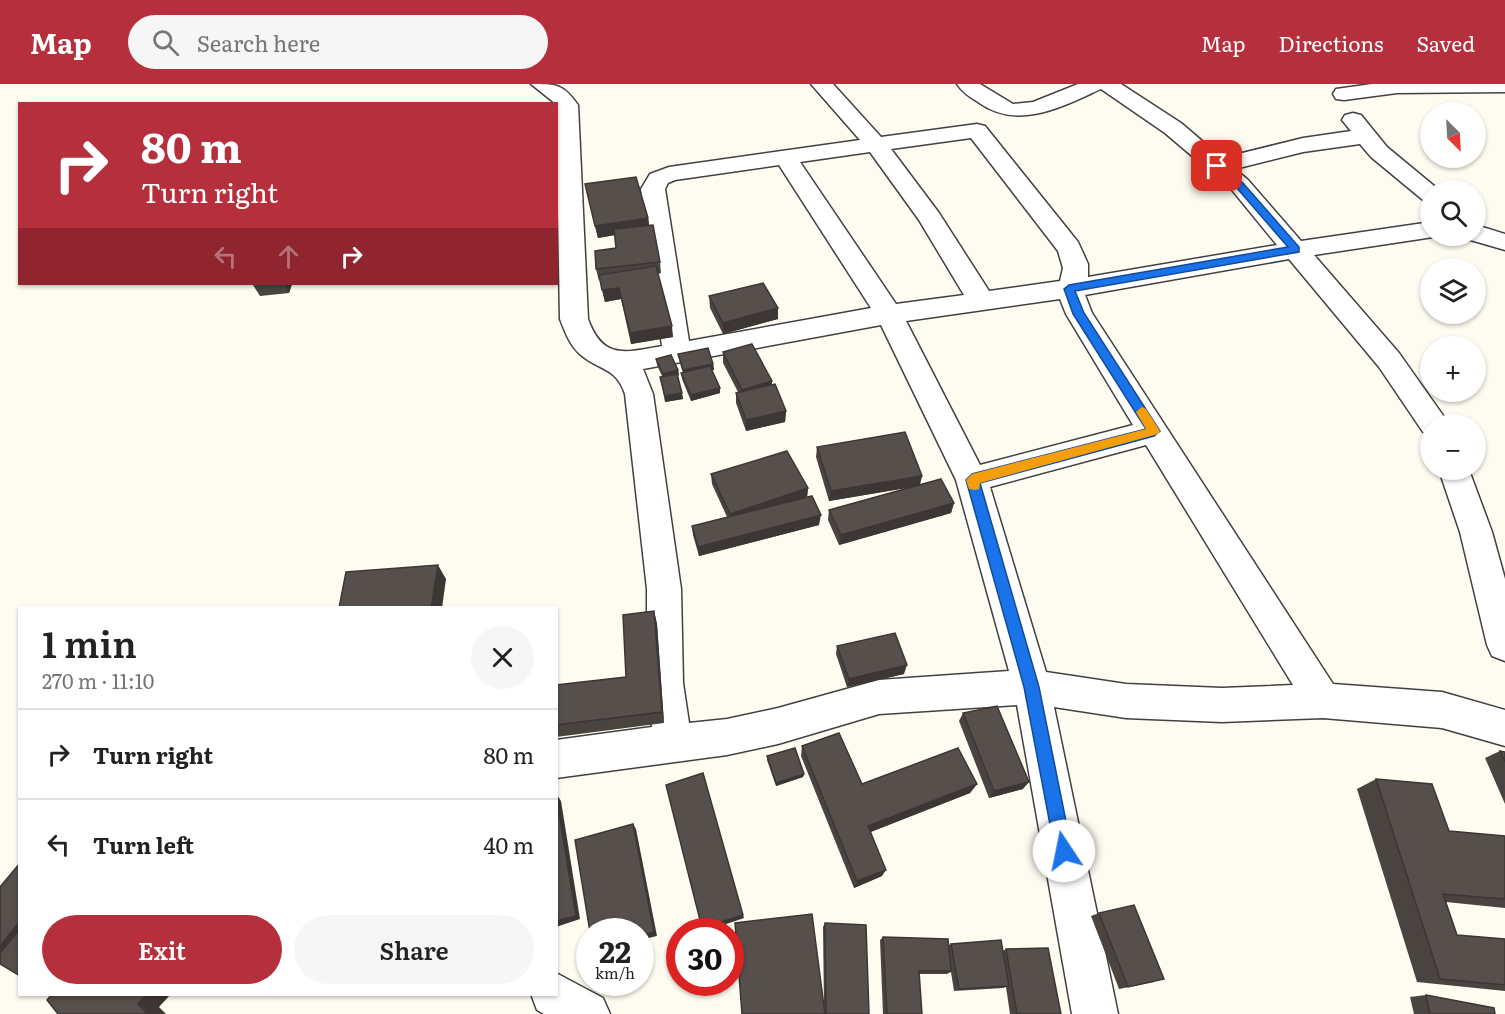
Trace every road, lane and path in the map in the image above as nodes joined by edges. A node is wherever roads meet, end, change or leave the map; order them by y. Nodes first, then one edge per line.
1 (821, 84) edge
2 (967, 84) edge
3 (1096, 84) edge
4 (1107, 84) edge
5 (1505, 86) edge
6 (554, 87) edge
7 (1340, 89) edge
8 (1366, 136) junction
9 (876, 144) junction
10 (785, 157) junction
11 (1217, 166) junction
12 (1420, 186) edge
13 (1420, 232) edge
14 (1486, 236) edge
15 (1505, 242) edge
16 (1295, 249) junction
17 (1069, 289) junction
18 (982, 302) junction
19 (890, 314) junction
20 (677, 352) junction
21 (617, 364) junction
22 (1427, 414) edge
23 (1154, 431) junction
24 (972, 480) junction
25 (1458, 480) edge
26 (1505, 645) edge
27 (1032, 687) junction
28 (1323, 701) junction
29 (1505, 728) edge
30 (673, 743) junction
31 (558, 759) edge
32 (556, 996) edge
33 (587, 1014) edge
34 (1095, 1014) edge

1 - 9 street
2 - 3 street
4 - 11 street
5 - 7 street
6 - 21 street
7 - 8 street
8 - 11 street
8 - 12 street
9 - 10 street
9 - 17 street
9 - 18 street
10 - 19 street
10 - 20 street
11 - 16 street
13 - 16 street
14 - 15 street
16 - 17 street
16 - 22 street
17 - 18 street
17 - 23 street
18 - 19 street
19 - 20 street
19 - 24 street
20 - 21 street
21 - 30 street
23 - 24 street
23 - 28 street
24 - 27 street
25 - 26 street
27 - 28 street
27 - 30 street
27 - 34 street
28 - 29 street
30 - 31 street
32 - 33 street

